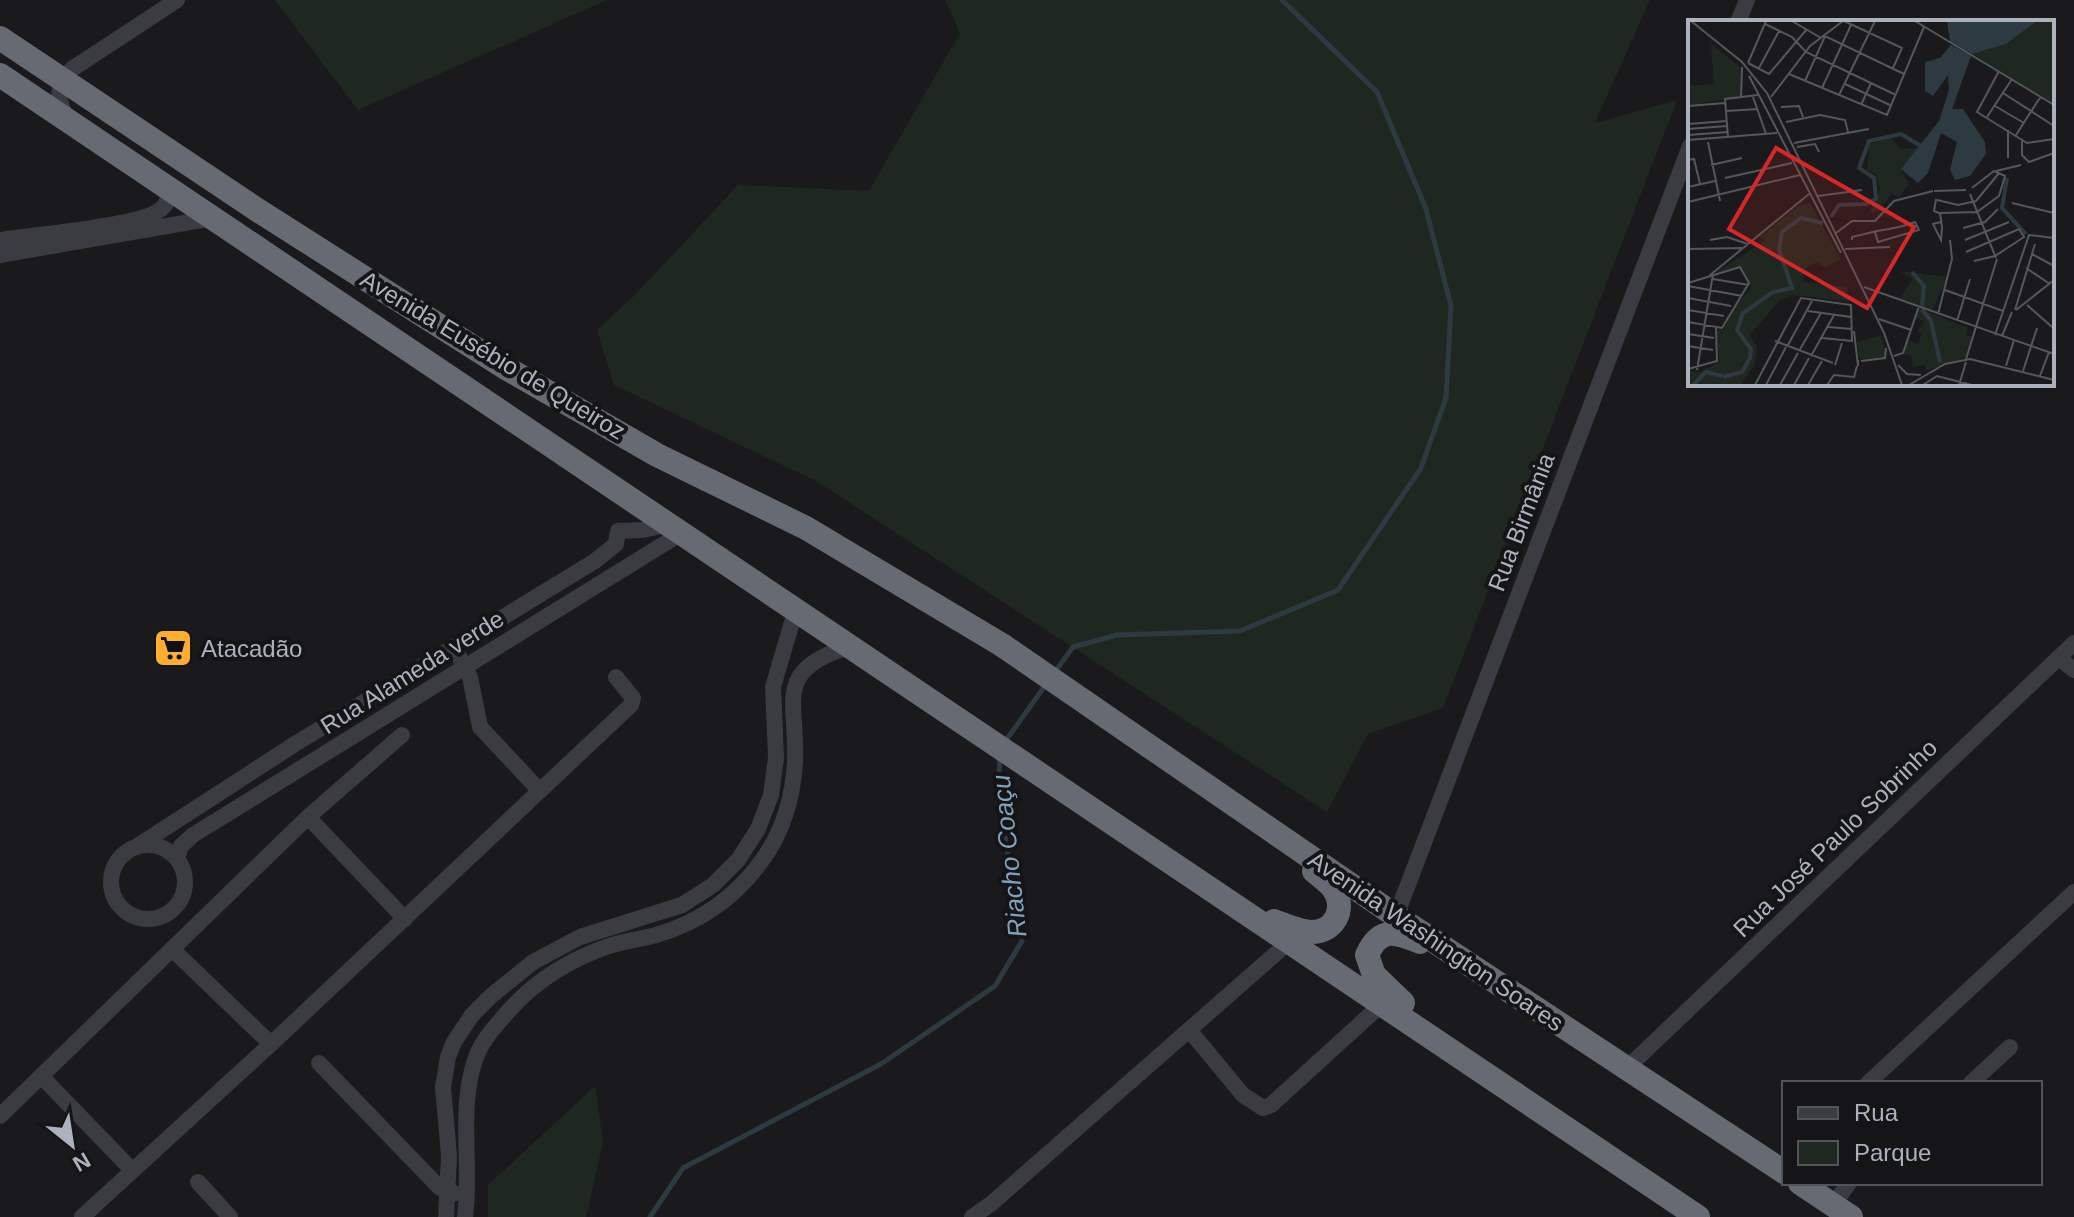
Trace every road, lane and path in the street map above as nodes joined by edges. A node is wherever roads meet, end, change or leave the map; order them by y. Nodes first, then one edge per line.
1 (177, 0) edge
2 (1747, 0) edge
3 (1739, 20) edge
4 (0, 38) edge
5 (0, 75) edge
6 (62, 81) junction
7 (69, 122) junction
8 (1688, 151) edge
9 (168, 189) junction
10 (213, 218) junction
11 (48, 239) junction
12 (0, 240) edge
13 (0, 255) edge
14 (673, 530) junction
15 (795, 612) junction
16 (2074, 643) edge
17 (454, 647) junction
18 (848, 647) junction
19 (2059, 658) junction
20 (466, 667) junction
21 (2074, 670) edge
22 (616, 677) dead end
23 (1091, 705) joint
24 (402, 735) dead end
25 (540, 791) junction
26 (308, 817) junction
27 (1293, 846) junction
28 (136, 847) junction
29 (177, 858) junction
30 (2074, 892) edge
31 (1245, 911) junction
32 (1396, 916) junction
33 (405, 919) junction
34 (1289, 942) junction
35 (173, 950) junction
36 (1460, 957) junction
37 (491, 996) junction
38 (1382, 1004) junction
39 (507, 1012) junction
40 (464, 1026) junction
41 (1416, 1027) junction
42 (1190, 1031) junction
43 (485, 1039) junction
44 (271, 1044) junction
45 (2010, 1047) dead end
46 (319, 1063) dead end
47 (1628, 1067) junction
48 (444, 1072) junction
49 (471, 1075) junction
50 (42, 1077) junction
51 (1870, 1081) edge
52 (1973, 1081) edge
53 (468, 1101) junction
54 (444, 1103) junction
55 (0, 1116) edge
56 (132, 1170) junction
57 (1782, 1171) edge
58 (198, 1182) dead end
59 (1803, 1185) edge
60 (1848, 1185) edge
61 (449, 1193) junction
62 (468, 1194) junction
63 (1842, 1211) edge
64 (82, 1217) edge
65 (230, 1217) edge
66 (446, 1217) edge
67 (465, 1217) edge
68 (972, 1217) edge
69 (1698, 1217) edge

1 - 6 street
2 - 3 street
4 - 6 highway, Avenida Eusébio de Queiroz
5 - 7 highway, Avenida Eusébio de Queiroz
6 - 7 street
6 - 23 highway, Avenida Eusébio de Queiroz
7 - 9 highway, Avenida Eusébio de Queiroz
8 - 32 street, Rua Birmânia
9 - 10 highway, Avenida Eusébio de Queiroz
9 - 11 street
10 - 11 street
10 - 14 highway, Avenida Eusébio de Queiroz
11 - 12 street
11 - 13 street
14 - 15 highway, Avenida Eusébio de Queiroz
14 - 17 street, Rua Alameda verde
14 - 20 street, Rua Alameda verde
15 - 18 highway, Avenida Eusébio de Queiroz
15 - 37 street
16 - 19 street, Rua José Paulo Sobrinho
17 - 20 street
17 - 28 street, Rua Alameda verde
18 - 31 highway, Avenida Eusébio de Queiroz
18 - 39 street
19 - 21 street
19 - 47 street, Rua José Paulo Sobrinho
20 - 25 street
20 - 29 street, Rua Alameda verde
22 - 25 street
23 - 27 highway, Avenida Washington Soares
24 - 26 street
25 - 33 street
26 - 33 street
26 - 35 street
27 - 31 highway
27 - 32 highway, Avenida Washington Soares
28 - 29 street
28 - 29 street
30 - 51 street
31 - 34 highway
32 - 36 highway, Avenida Washington Soares
33 - 44 street
34 - 38 highway
34 - 42 street
35 - 44 street
35 - 50 street
36 - 41 highway
36 - 47 highway, Avenida Washington Soares
37 - 39 street
37 - 40 street
38 - 41 highway
38 - 42 street
39 - 43 street
40 - 43 street
40 - 48 street
41 - 69 highway
42 - 68 street
43 - 49 street
44 - 56 street
45 - 52 street
46 - 61 street
47 - 57 highway, Avenida Washington Soares
48 - 49 street
48 - 54 street
49 - 53 street
50 - 55 street
50 - 56 street
53 - 54 street
53 - 62 street
54 - 61 street
56 - 64 street
58 - 65 street
59 - 63 highway
60 - 63 street
61 - 62 street
61 - 66 street
62 - 67 street

